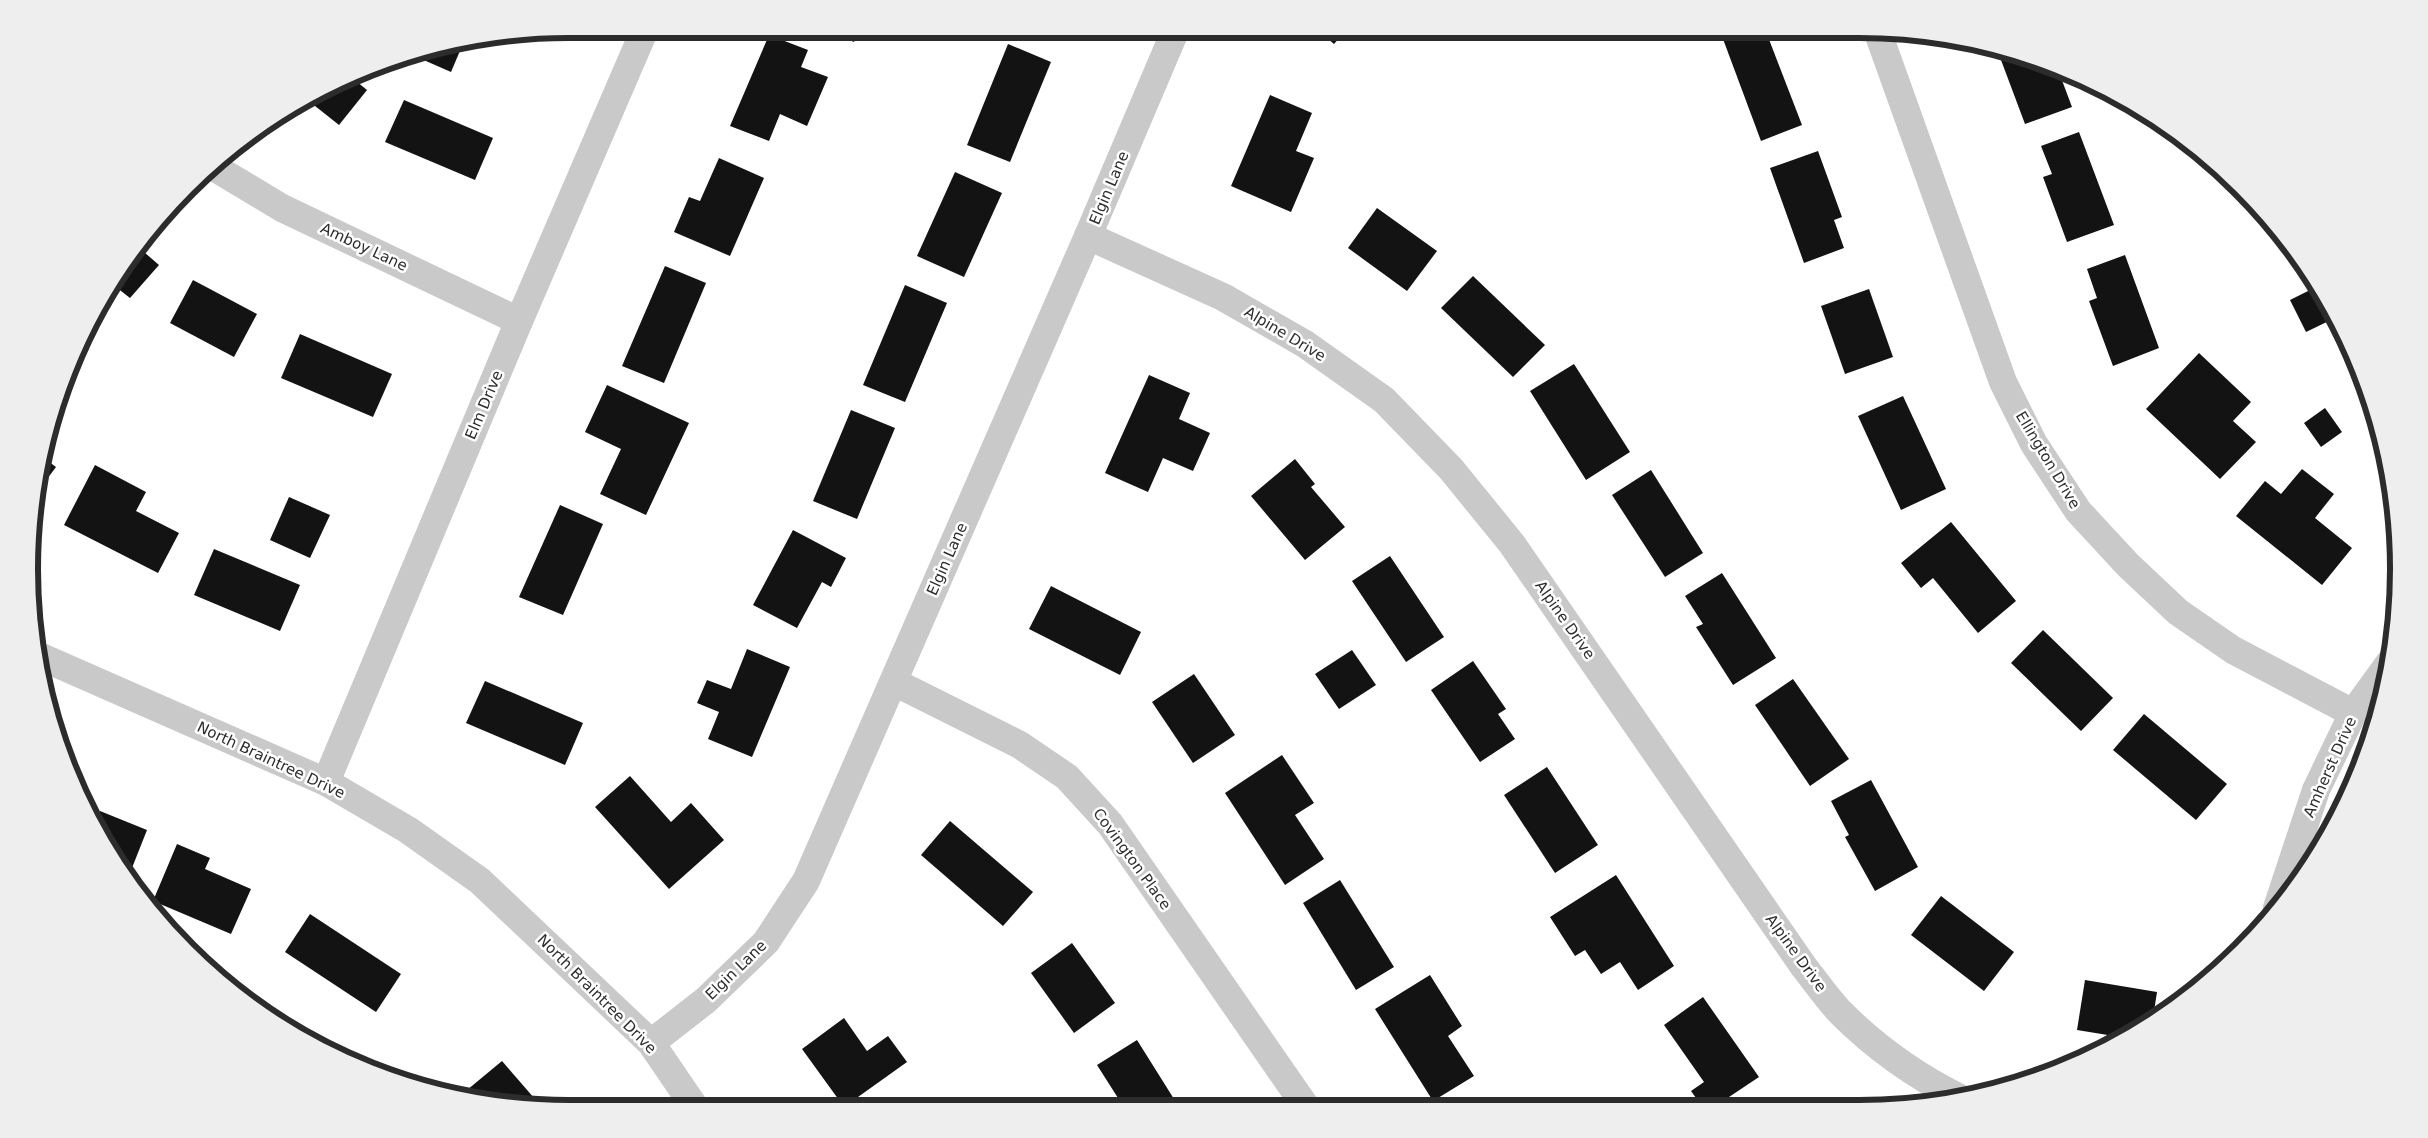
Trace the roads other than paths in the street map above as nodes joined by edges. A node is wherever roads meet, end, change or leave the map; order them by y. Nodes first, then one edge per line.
1 (641, 38) edge
2 (1172, 38) edge
3 (1880, 39) edge
4 (218, 170) edge
5 (1088, 236) junction
6 (519, 321) junction
7 (46, 659) edge
8 (2379, 678) edge
9 (894, 682) junction
10 (2353, 714) junction
11 (326, 782) junction
12 (2284, 888) edge
13 (651, 1043) junction
14 (1949, 1092) edge
15 (690, 1100) edge
16 (1301, 1100) edge

1 - 6 street, Elm Drive
2 - 5 street, Elgin Lane
3 - 10 street, Ellington Drive
4 - 6 street, Amboy Lane
5 - 9 street, Elgin Lane
5 - 14 street, Alpine Drive
6 - 11 street, Elm Drive
7 - 11 street, North Braintree Drive
8 - 10 street, Amherst Drive
9 - 13 street, Elgin Lane
9 - 16 street, Covington Place
10 - 12 street, Amherst Drive
11 - 13 street, North Braintree Drive
13 - 15 street, North Braintree Drive

